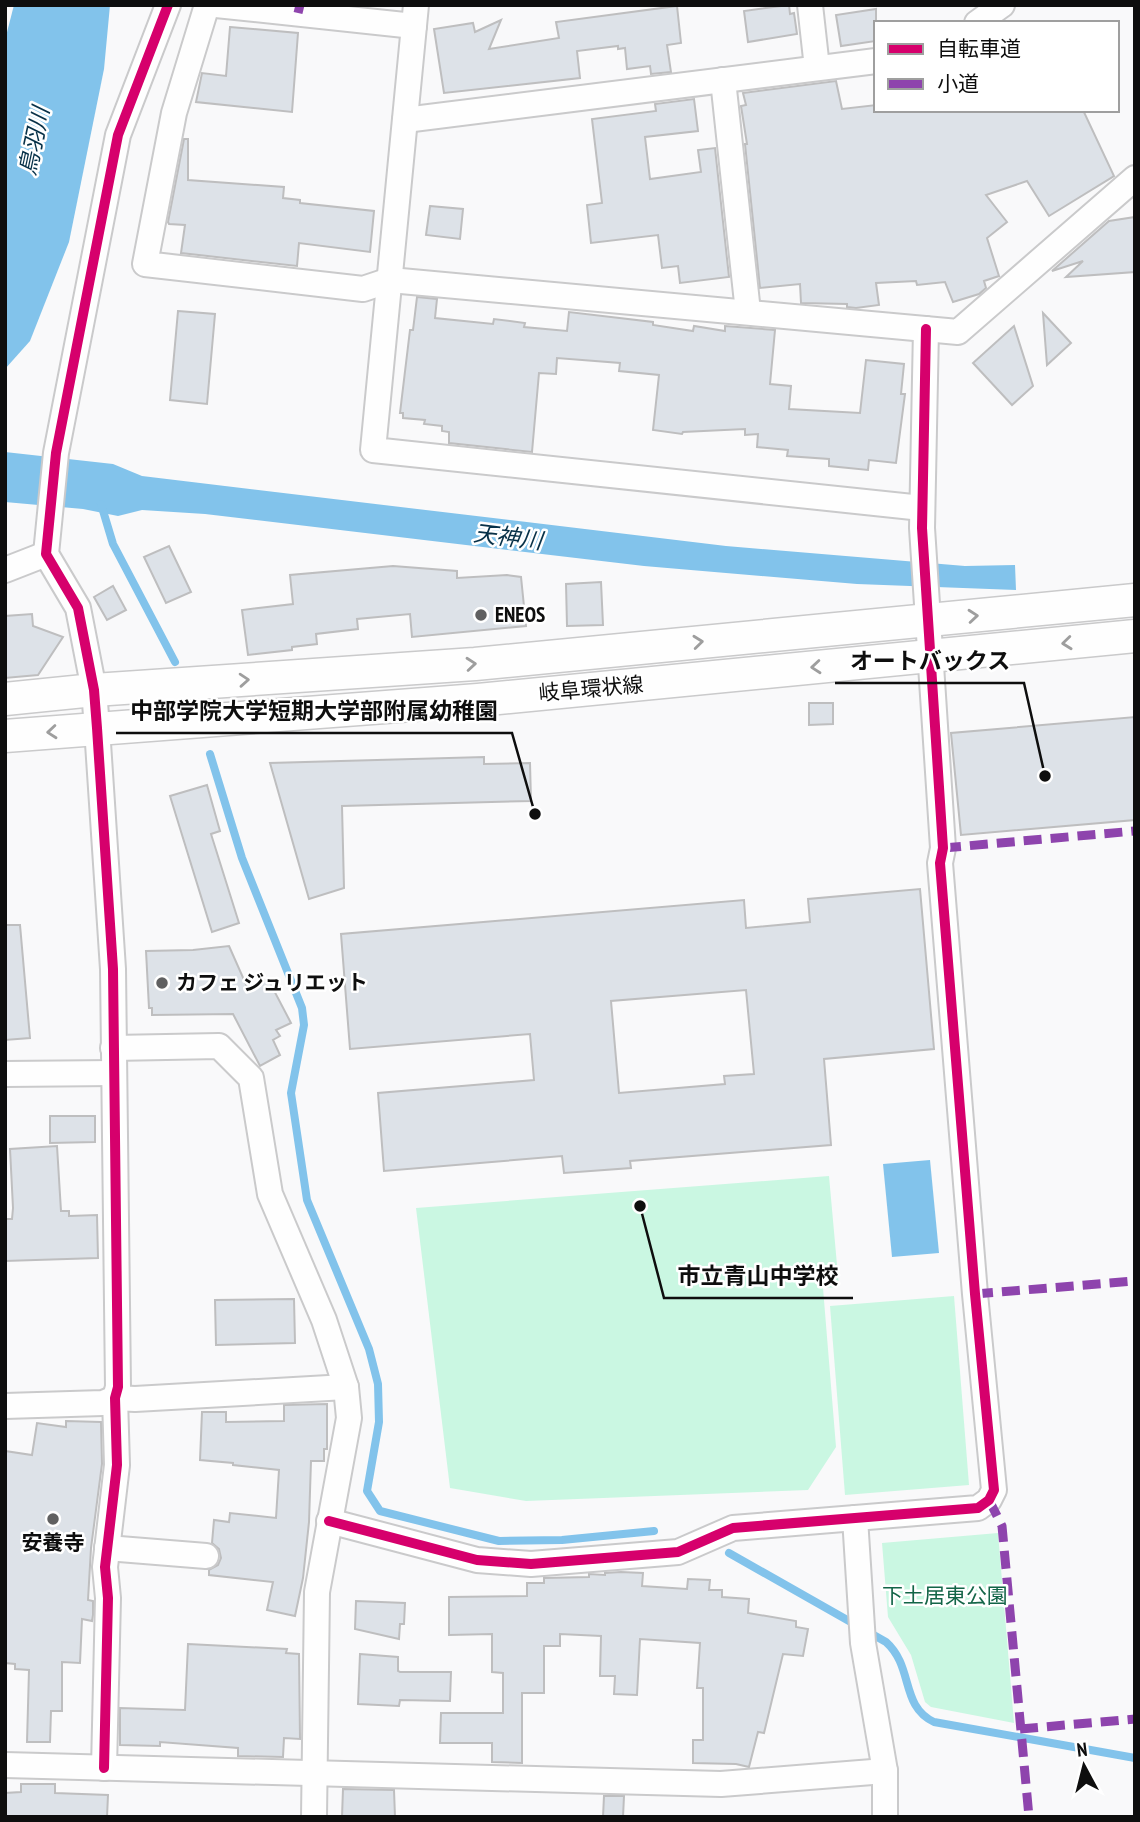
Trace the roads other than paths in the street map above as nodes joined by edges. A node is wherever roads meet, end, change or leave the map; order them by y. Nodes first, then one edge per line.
1 (168, 5) edge
2 (207, 5) edge
3 (216, 5) edge
4 (810, 5) edge
5 (1002, 5) edge
6 (415, 16) edge
7 (980, 21) edge
8 (874, 61) edge
9 (817, 68) junction
10 (723, 80) junction
11 (405, 120) junction
12 (1135, 177) edge
13 (390, 280) junction
14 (748, 312) junction
15 (926, 328) junction
16 (922, 518) junction
17 (46, 554) junction
18 (5, 570) edge
19 (1135, 600) edge
20 (927, 612) junction
21 (1135, 636) edge
22 (930, 656) junction
23 (94, 690) junction
24 (5, 699) edge
25 (97, 728) junction
26 (5, 736) edge
27 (113, 1048) junction
28 (114, 1073) junction
29 (5, 1074) edge
30 (346, 1387) junction
31 (115, 1398) junction
32 (5, 1406) edge
33 (855, 1518) junction
34 (329, 1521) junction
35 (107, 1548) junction
36 (206, 1556) dead end
37 (5, 1765) edge
38 (104, 1768) junction
39 (885, 1771) junction
40 (315, 1774) junction
41 (314, 1817) edge
42 (885, 1817) edge

1 - 17 street
2 - 13 street
3 - 6 street
4 - 9 street
5 - 7 street
6 - 11 street
8 - 9 street
9 - 10 street
10 - 11 street
10 - 14 street
11 - 13 street
12 - 15 street
13 - 14 street
13 - 16 street
14 - 15 street
15 - 16 street
16 - 20 street
17 - 18 street
17 - 23 street
20 -> 19 main road, 岐阜環状線
20 - 22 street
23 -> 20 main road, 岐阜環状線
21 -> 22 main road, 岐阜環状線
22 -> 25 main road, 岐阜環状線
22 - 33 street
23 - 24 main road, 岐阜環状線
23 - 25 street
25 -> 26 main road, 岐阜環状線
25 - 27 street
27 - 28 street
27 - 30 street
28 - 29 street
28 - 31 street
30 - 31 street
30 - 34 street
31 - 32 street
31 - 35 street
33 - 34 street
33 - 39 street
34 - 40 street
35 - 36 street
35 - 38 street
37 - 38 street
38 - 40 street
39 - 40 street
39 - 42 street
40 - 41 street

